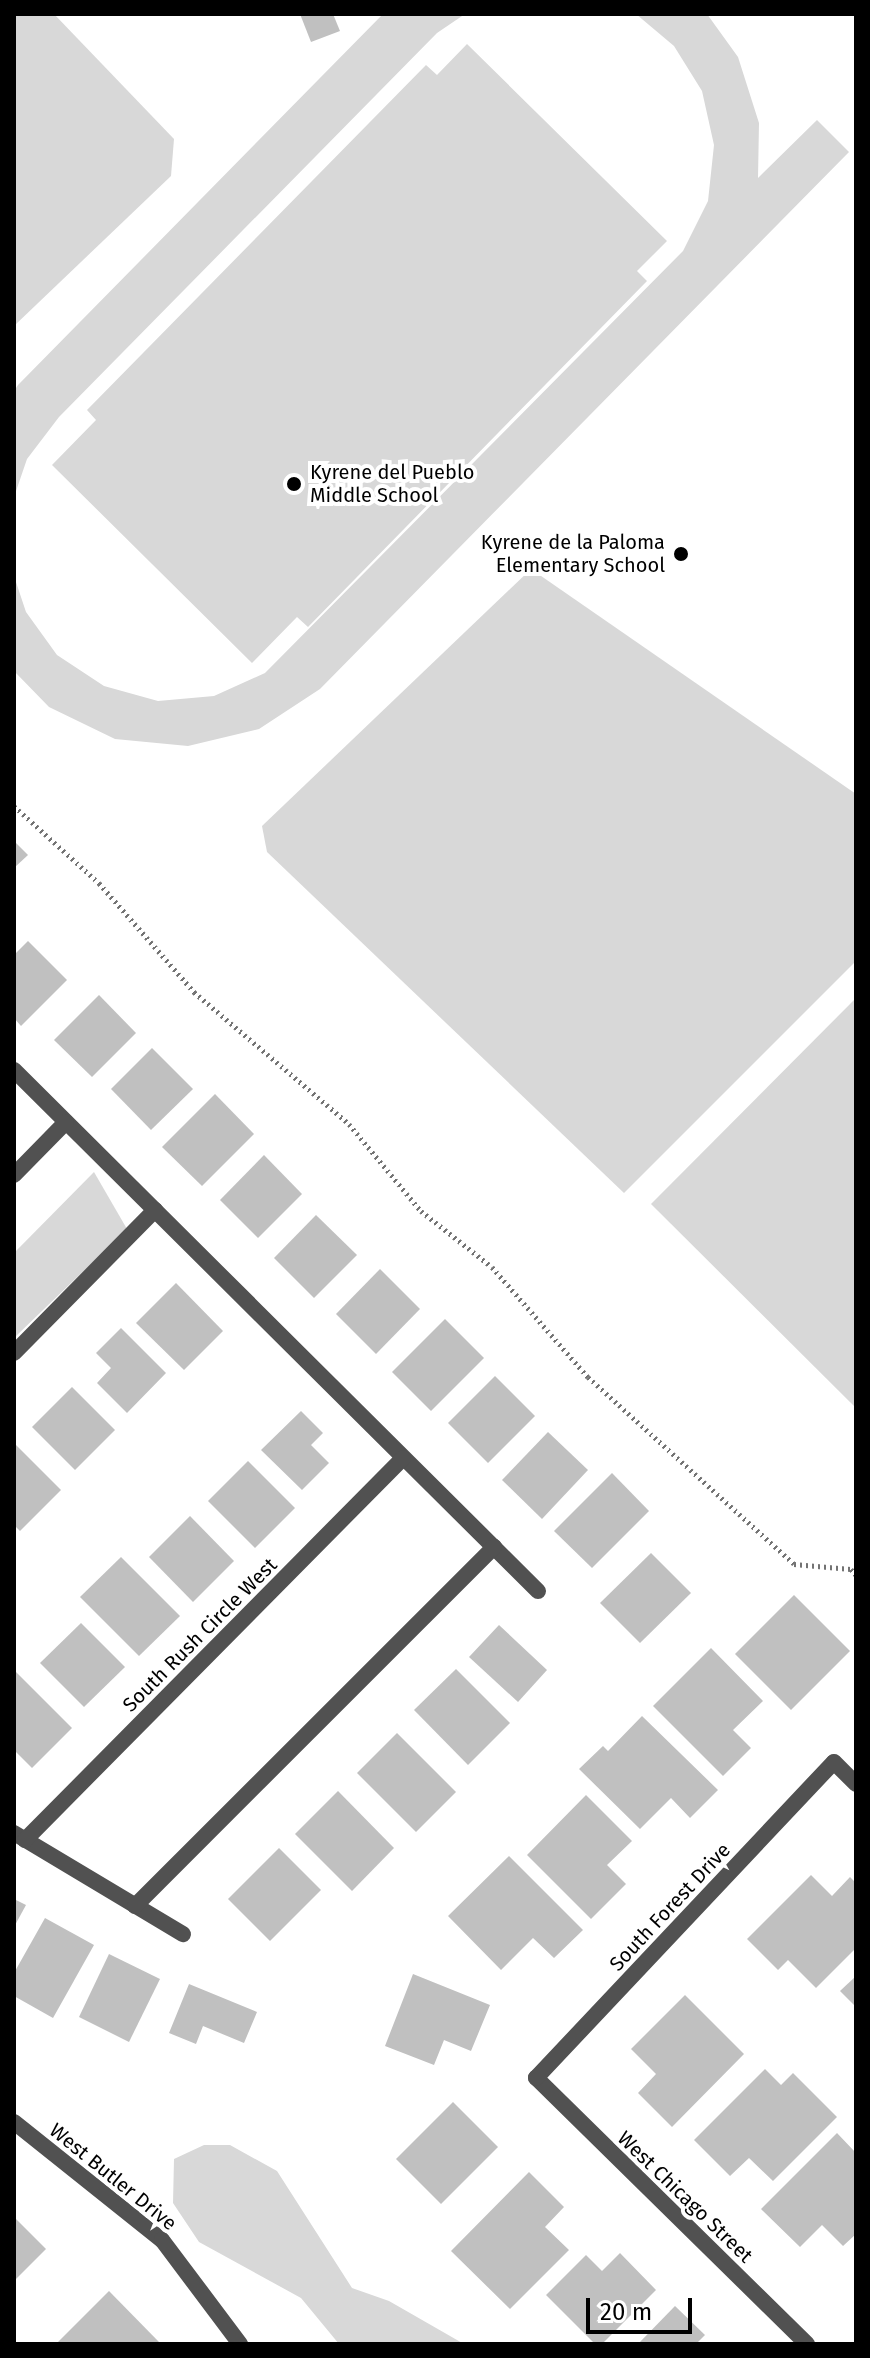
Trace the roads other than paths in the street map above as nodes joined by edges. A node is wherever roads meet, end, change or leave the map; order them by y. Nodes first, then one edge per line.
1 (14, 1070) edge
2 (66, 1122) junction
3 (14, 1175) edge
4 (155, 1210) junction
5 (14, 1353) edge
6 (403, 1458) junction
7 (494, 1547) junction
8 (538, 1591) dead end
9 (856, 1784) edge
10 (19, 1836) edge
11 (135, 1906) junction
12 (183, 1934) dead end
13 (536, 2078) joint
14 (14, 2122) edge
15 (240, 2344) edge
16 (807, 2344) edge

1 - 2 street
2 - 3 street
2 - 4 street
4 - 5 street
4 - 6 street
6 - 7 street
6 - 10 street, South Rush Circle West
7 - 8 street
7 - 11 street
9 - 13 street, South Forest Drive
10 - 11 street, South Rush Circle West
11 - 12 street, South Rush Circle West
13 - 16 street, West Chicago Street
14 - 15 street, West Butler Drive

